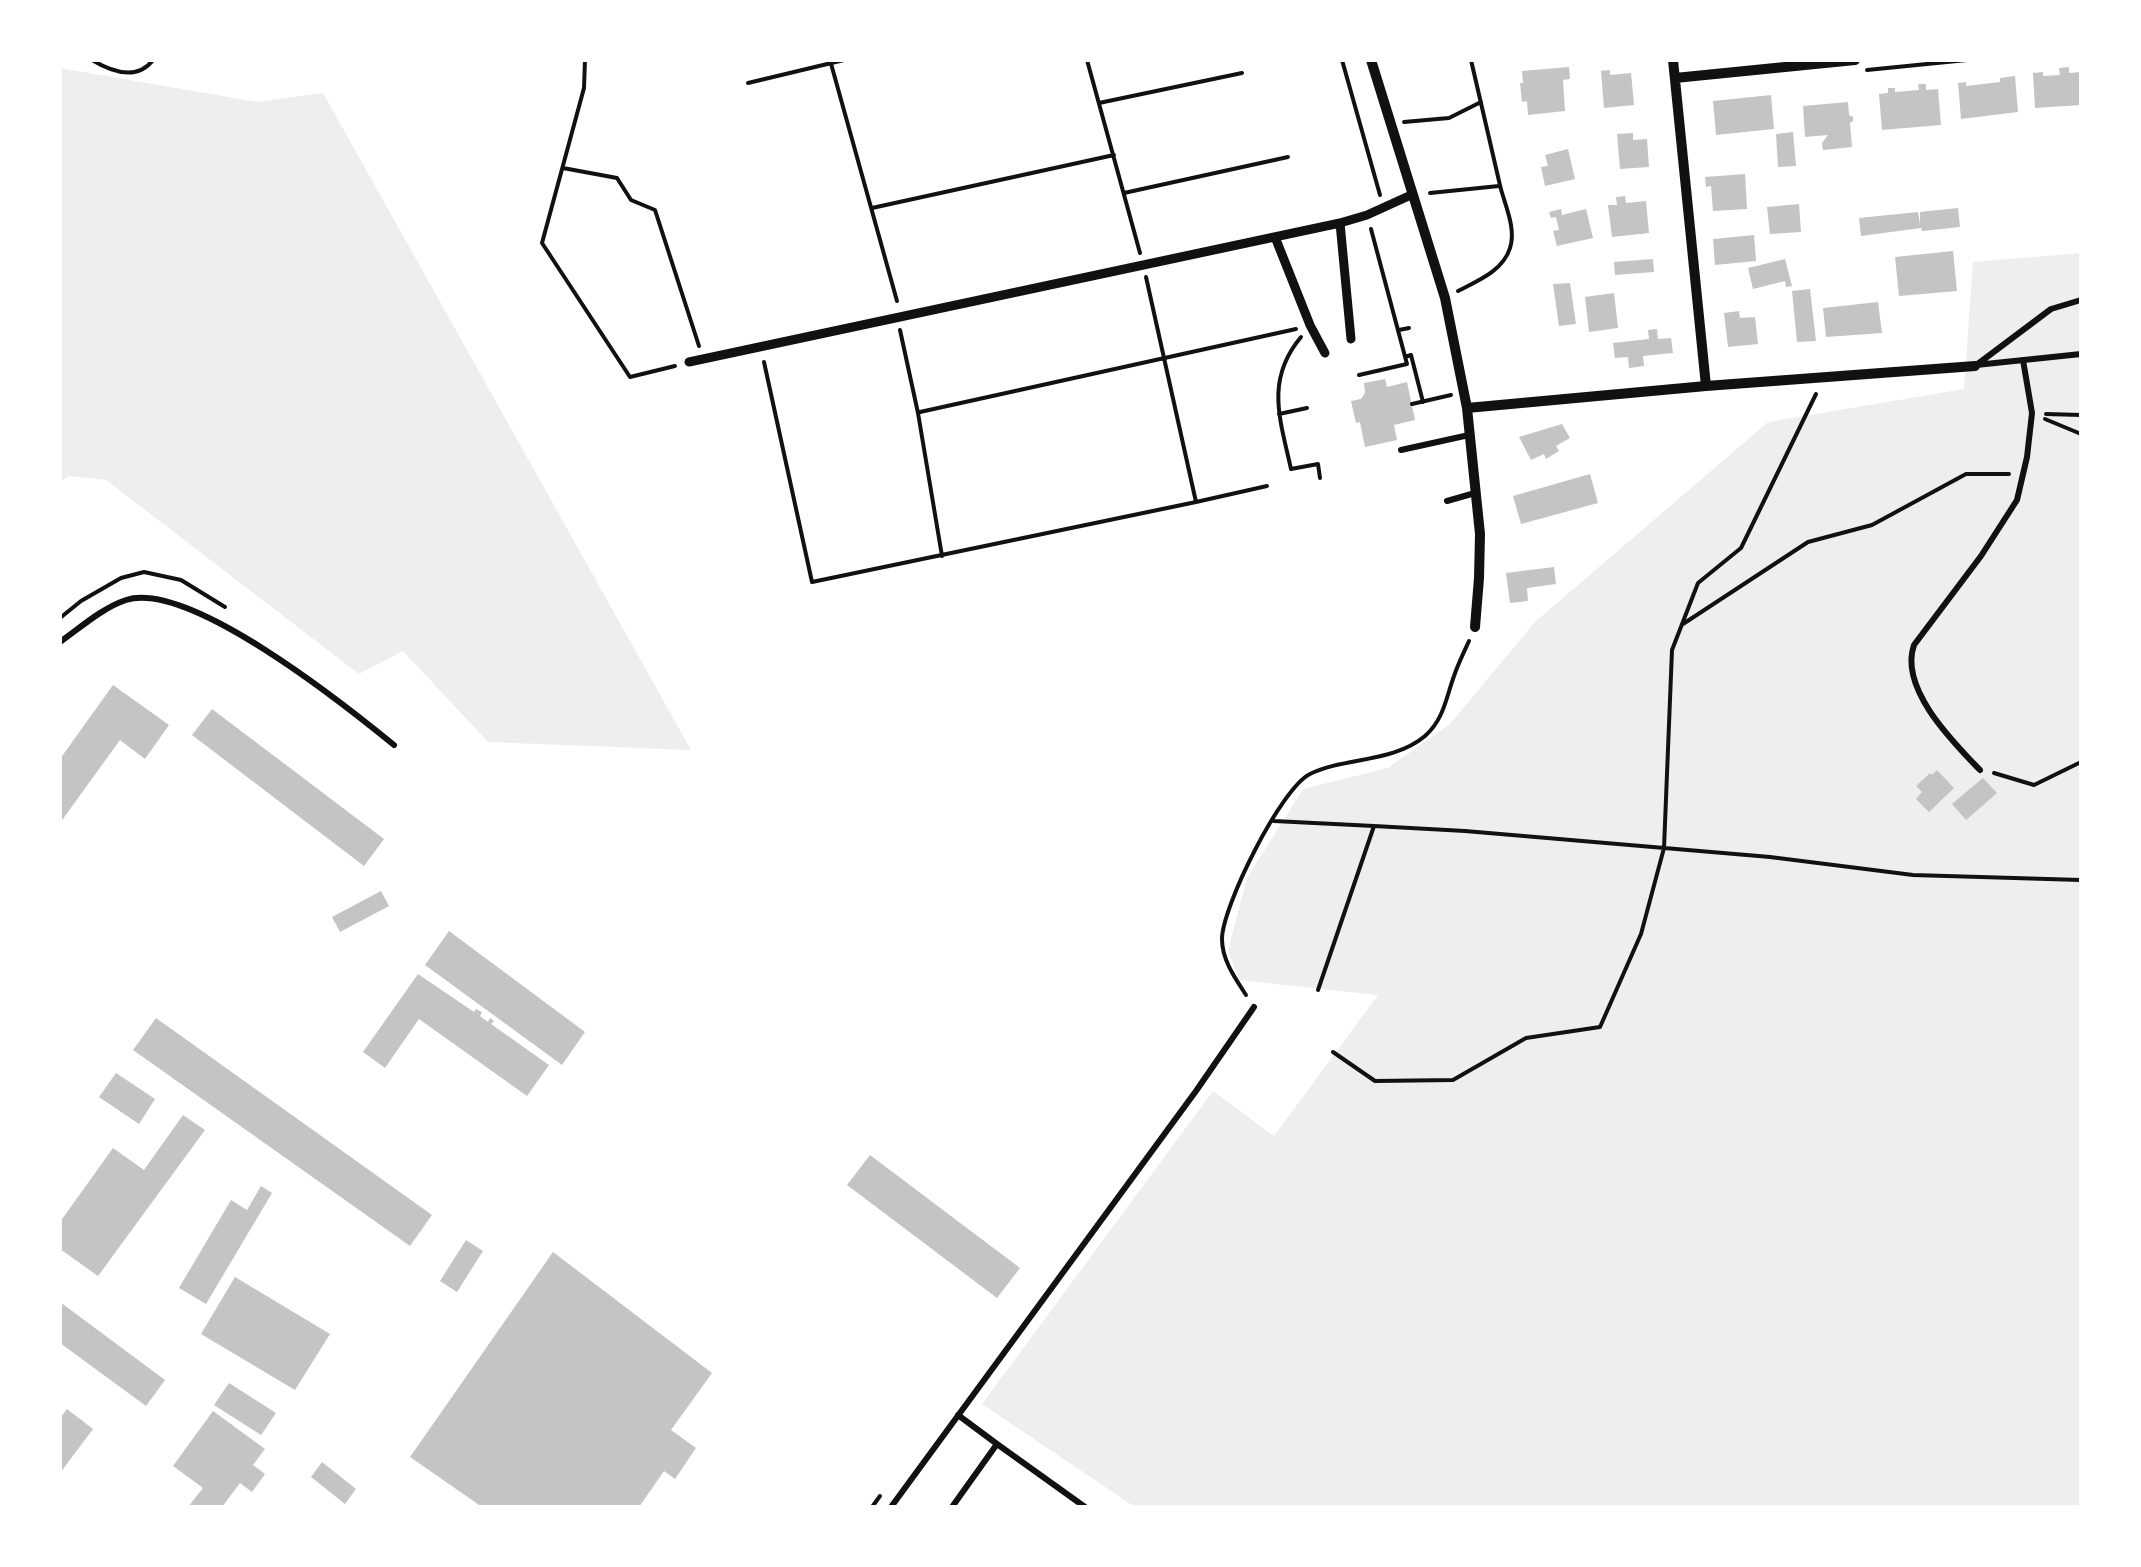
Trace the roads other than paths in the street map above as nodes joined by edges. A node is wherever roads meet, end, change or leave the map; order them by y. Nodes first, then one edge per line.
1 (1370, 60) edge
2 (1673, 60) edge
3 (1856, 60) edge
4 (1675, 78) junction
5 (1410, 194) junction
6 (1340, 223) junction
7 (1275, 237) junction
8 (2081, 300) edge
9 (1351, 339) dead end
10 (1325, 353) dead end
11 (2081, 354) edge
12 (2023, 360) junction
13 (689, 362) road end
14 (1975, 366) junction
15 (1706, 386) junction
16 (1467, 408) junction
17 (1470, 435) junction
18 (1401, 450) dead end
19 (1475, 493) junction
20 (1448, 501) dead end
21 (1475, 627) road end
22 (60, 642) edge
23 (394, 745) dead end
24 (1980, 770) road end
25 (1254, 1006) road end
26 (958, 1415) junction
27 (997, 1444) junction
28 (890, 1507) edge
29 (952, 1507) edge
30 (1086, 1507) edge

1 - 5 street
2 - 4 street
3 - 4 street
4 - 15 street
5 - 6 street
5 - 16 street
6 - 7 street
6 - 9 street
7 - 10 street
7 - 13 street
8 - 14 lane
11 - 12 lane
12 - 14 lane
12 - 24 lane
14 - 15 street
15 - 16 street
16 - 17 street
17 - 18 lane
17 - 19 street
19 - 20 lane
19 - 21 street
22 - 23 lane
25 - 26 lane
26 - 27 lane
26 - 28 lane
27 - 29 lane
27 - 30 lane

